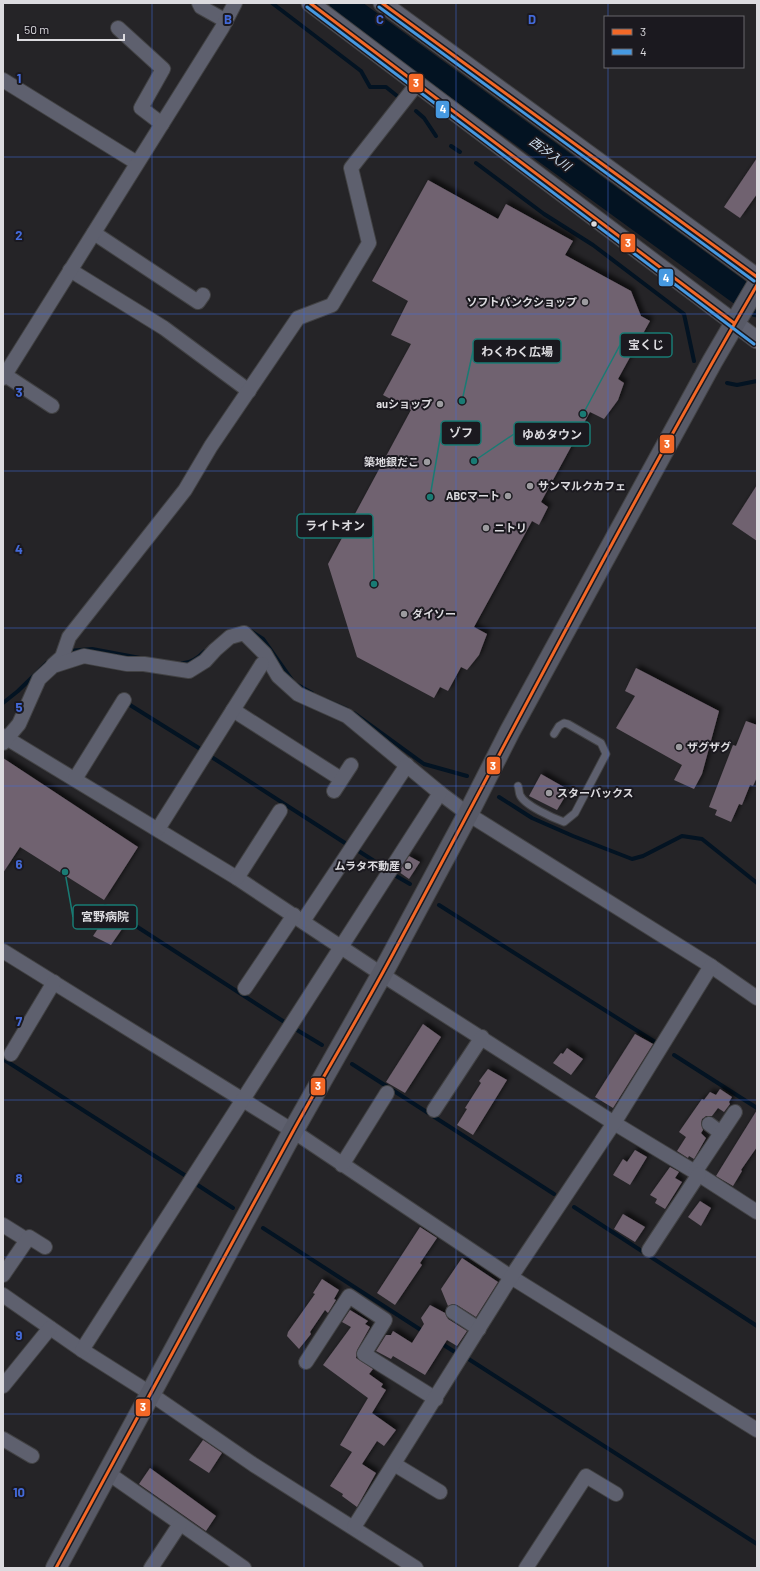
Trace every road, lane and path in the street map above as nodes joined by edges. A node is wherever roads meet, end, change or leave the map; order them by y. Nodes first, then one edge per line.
1 (199, 3) edge
2 (235, 3) edge
3 (310, 3) edge
4 (382, 3) edge
5 (226, 21) junction
6 (118, 28) dead end
7 (3, 80) edge
8 (418, 84) junction
9 (162, 124) junction
10 (137, 163) junction
11 (94, 233) junction
12 (70, 270) junction
13 (756, 284) edge
14 (203, 295) dead end
15 (738, 317) junction
16 (757, 340) edge
17 (4, 376) edge
18 (249, 391) junction
19 (52, 406) dead end
20 (57, 662) junction
21 (262, 664) dead end
22 (124, 700) dead end
23 (233, 710) junction
24 (554, 734) dead end
25 (4, 739) edge
26 (351, 764) dead end
27 (407, 765) junction
28 (75, 779) junction
29 (341, 780) junction
30 (518, 786) dead end
31 (334, 791) dead end
32 (440, 793) junction
33 (280, 811) dead end
34 (468, 814) junction
35 (158, 829) junction
36 (237, 878) junction
37 (298, 918) junction
38 (341, 947) junction
39 (3, 951) edge
40 (711, 966) junction
41 (382, 974) junction
42 (54, 982) junction
43 (245, 988) dead end
44 (757, 998) edge
45 (482, 1037) junction
46 (11, 1054) dead end
47 (387, 1093) dead end
48 (242, 1100) junction
49 (434, 1110) dead end
50 (735, 1112) dead end
51 (614, 1123) junction
52 (709, 1124) dead end
53 (293, 1131) junction
54 (721, 1133) junction
55 (342, 1165) junction
56 (697, 1173) junction
57 (757, 1212) edge
58 (3, 1225) edge
59 (27, 1240) junction
60 (45, 1247) dead end
61 (649, 1250) dead end
62 (3, 1275) edge
63 (511, 1277) junction
64 (3, 1295) edge
65 (454, 1312) dead end
66 (50, 1328) junction
67 (479, 1329) junction
68 (82, 1350) junction
69 (306, 1362) dead end
70 (3, 1386) edge
71 (151, 1394) junction
72 (436, 1399) junction
73 (757, 1430) edge
74 (3, 1439) edge
75 (32, 1456) dead end
76 (394, 1464) junction
77 (108, 1474) junction
78 (440, 1492) dead end
79 (616, 1494) dead end
80 (180, 1524) junction
81 (354, 1527) junction
82 (56, 1568) edge
83 (151, 1568) edge
84 (244, 1568) edge
85 (416, 1568) edge
86 (526, 1568) edge

1 - 5 street
2 - 5 street
3 - 8 street
4 - 13 street
5 - 9 street
6 - 9 street
7 - 10 street
8 - 15 street
8 - 18 street
9 - 10 street
10 - 11 street
11 - 12 street
11 - 14 street
12 - 17 street
12 - 18 street
13 - 15 main road
15 - 16 street
15 - 34 main road
17 - 19 street
18 - 20 street
20 - 25 street
20 - 27 street
21 - 23 street
22 - 28 street
23 - 29 street
23 - 35 street
24 - 30 lane
25 - 28 street
26 - 29 street
27 - 32 street
27 - 37 street
28 - 35 street
29 - 31 street
32 - 34 street
32 - 38 street
33 - 36 street
34 - 40 street
34 - 41 main road
35 - 36 street
36 - 37 street
37 - 38 street
37 - 43 street
38 - 41 street
38 - 48 street
39 - 42 street
40 - 44 street
40 - 51 street
41 - 45 street
41 - 53 main road
42 - 46 street
42 - 48 street
45 - 49 street
45 - 51 street
47 - 55 street
48 - 53 street
48 - 68 street
50 - 54 street
51 - 56 street
51 - 63 street
52 - 54 street
53 - 55 street
53 - 71 main road
54 - 56 street
55 - 63 street
56 - 57 street
56 - 61 street
58 - 59 street
59 - 60 street
59 - 62 street
63 - 67 street
63 - 73 street
64 - 66 street
65 - 67 street
66 - 68 street
66 - 70 street
67 - 72 street
68 - 71 street
69 - 72 street
71 - 77 main road
71 - 81 street
72 - 76 street
74 - 75 street
76 - 78 street
76 - 81 street
77 - 80 street
77 - 82 main road
79 - 86 street
80 - 83 street
80 - 84 street
81 - 85 street

